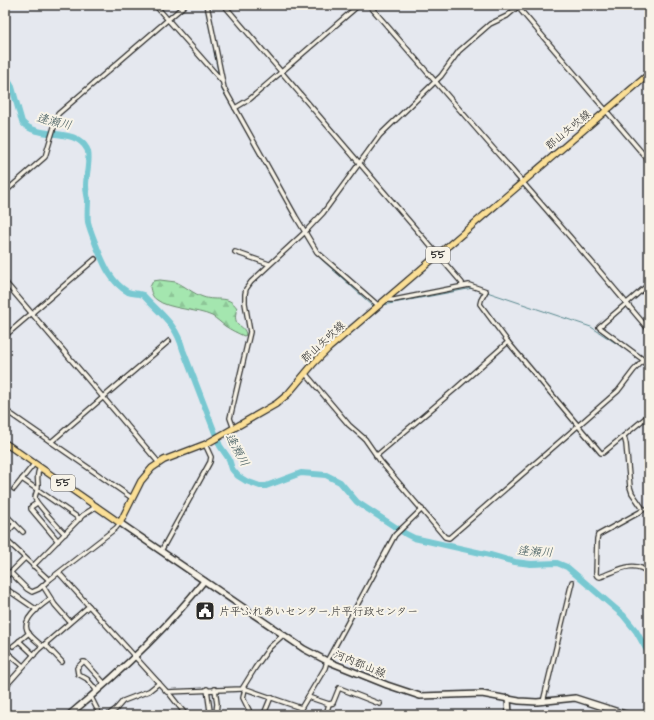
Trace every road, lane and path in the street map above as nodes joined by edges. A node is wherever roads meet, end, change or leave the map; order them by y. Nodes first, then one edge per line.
1 (155, 5) edge
2 (185, 5) edge
3 (207, 5) edge
4 (224, 5) edge
5 (359, 5) edge
6 (369, 5) edge
7 (518, 6) edge
8 (168, 20) junction
9 (282, 71) junction
10 (649, 74) edge
11 (222, 81) junction
12 (435, 82) junction
13 (235, 108) junction
14 (606, 111) junction
15 (649, 161) edge
16 (360, 164) junction
17 (523, 182) junction
18 (5, 192) edge
19 (305, 232) junction
20 (235, 252) dead end
21 (438, 254) junction
22 (95, 259) dead end
23 (270, 264) junction
24 (5, 282) edge
25 (649, 284) edge
26 (462, 286) junction
27 (386, 300) junction
28 (626, 304) junction
29 (379, 306) junction
30 (32, 313) junction
31 (649, 330) edge
32 (5, 336) edge
33 (169, 341) dead end
34 (508, 342) junction
35 (644, 360) junction
36 (649, 364) edge
37 (305, 373) junction
38 (103, 397) junction
39 (5, 410) edge
40 (649, 415) edge
41 (578, 426) junction
42 (234, 428) junction
43 (624, 436) junction
44 (51, 442) junction
45 (5, 443) edge
46 (206, 444) junction
47 (376, 456) junction
48 (159, 463) junction
49 (34, 464) junction
50 (40, 468) junction
51 (22, 479) junction
52 (14, 489) dead end
53 (37, 490) junction
54 (132, 498) junction
55 (37, 503) junction
56 (97, 506) junction
57 (422, 509) junction
58 (643, 509) junction
59 (649, 510) edge
60 (5, 514) edge
61 (80, 519) junction
62 (120, 523) junction
63 (15, 524) junction
64 (23, 532) dead end
65 (65, 534) junction
66 (5, 535) edge
67 (5, 539) edge
68 (58, 541) junction
69 (161, 551) junction
70 (25, 558) junction
71 (33, 566) junction
72 (10, 572) junction
73 (59, 573) junction
74 (649, 573) edge
75 (5, 578) edge
76 (49, 580) junction
77 (204, 581) junction
78 (572, 582) dead end
79 (43, 586) junction
80 (5, 588) edge
81 (50, 599) junction
82 (88, 606) junction
83 (36, 610) junction
84 (70, 622) junction
85 (29, 633) junction
86 (284, 635) junction
87 (19, 641) junction
88 (44, 645) junction
89 (13, 646) dead end
90 (8, 653) dead end
91 (34, 655) junction
92 (136, 656) junction
93 (327, 661) junction
94 (62, 662) dead end
95 (23, 666) junction
96 (159, 683) junction
97 (105, 684) junction
98 (5, 687) edge
99 (244, 688) junction
100 (206, 689) junction
101 (215, 689) junction
102 (97, 691) junction
103 (168, 692) junction
104 (91, 696) junction
105 (271, 697) junction
106 (308, 697) junction
107 (508, 698) junction
108 (543, 702) junction
109 (329, 704) junction
110 (380, 704) dead end
111 (301, 708) junction
112 (249, 710) dead end
113 (210, 711) dead end
114 (216, 713) dead end
115 (264, 714) edge
116 (69, 715) edge
117 (100, 715) edge
118 (108, 715) edge
119 (186, 715) edge
120 (297, 715) edge
121 (326, 715) edge
122 (508, 715) edge
123 (628, 715) edge

1 - 8 street
2 - 8 street
3 - 11 street
4 - 9 street
5 - 9 street
6 - 12 street
7 - 12 street
7 - 14 street
8 - 11 street
8 - 18 street
9 - 13 street
9 - 16 street
10 - 14 main road, 郡山矢吹線 / 55
11 - 13 street
12 - 16 street
12 - 17 street
13 - 19 street
14 - 15 street
14 - 17 main road, 郡山矢吹線 / 55
16 - 19 street
16 - 21 street
17 - 21 main road, 郡山矢吹線 / 55
17 - 28 street
19 - 23 street
19 - 29 street
20 - 23 street
21 - 26 street
21 - 27 main road, 郡山矢吹線 / 55
22 - 30 street
23 - 42 street
24 - 30 street
25 - 28 street
26 - 27 street
26 - 34 street
27 - 29 main road, 郡山矢吹線 / 55
28 - 31 street
28 - 35 street
29 - 37 main road, 郡山矢吹線 / 55
30 - 32 street
30 - 38 street
33 - 38 street
34 - 41 street
34 - 47 street
35 - 36 street
35 - 41 street
37 - 42 main road, 郡山矢吹線 / 55
37 - 47 street
38 - 44 street
38 - 48 street
39 - 44 street
40 - 43 street
41 - 43 street
41 - 57 street
42 - 46 main road, 郡山矢吹線 / 55
43 - 58 street
44 - 54 street
45 - 49 main road, 55
46 - 48 main road, 郡山矢吹線 / 55
46 - 69 street
47 - 57 street
48 - 54 main road, 郡山矢吹線 / 55
49 - 50 main road, 55
49 - 51 street
50 - 53 street
50 - 56 main road, 55
51 - 52 street
51 - 53 street
53 - 55 street
53 - 61 street
54 - 62 main road, 郡山矢吹線 / 55
55 - 65 street
55 - 68 street
56 - 61 street
56 - 62 main road, 55
57 - 93 street
58 - 59 street
58 - 74 street
60 - 63 street
61 - 65 street
62 - 69 main road, 河内郡山線
62 - 73 street
63 - 64 street
63 - 66 street
65 - 68 street
67 - 70 street
68 - 71 street
69 - 77 main road, 河内郡山線
70 - 71 street
70 - 72 street
71 - 76 street
72 - 75 street
72 - 79 street
73 - 76 street
73 - 82 street
76 - 79 street
77 - 86 main road, 河内郡山線
77 - 92 main road
78 - 108 street
79 - 81 street
80 - 83 street
81 - 83 street
81 - 84 street
82 - 84 street
82 - 92 street
83 - 85 street
84 - 88 street
85 - 87 street
85 - 88 street
86 - 93 main road, 河内郡山線
86 - 99 street
87 - 89 street
87 - 91 street
88 - 91 street
88 - 94 street
90 - 95 street
91 - 95 street
92 - 96 street
92 - 97 main road
93 - 106 street
93 - 107 main road, 河内郡山線
95 - 98 street
96 - 103 street
96 - 118 street
97 - 102 main road
97 - 102 street
99 - 101 street
99 - 105 street
99 - 112 street
100 - 101 street
100 - 103 street
100 - 113 street
101 - 114 street
102 - 104 main road
103 - 119 street
104 - 116 main road
104 - 117 street
105 - 111 street
105 - 115 street
106 - 109 street
106 - 111 street
107 - 108 main road, 河内郡山線
107 - 122 main road
108 - 123 main road, 河内郡山線
109 - 110 street
109 - 121 street
111 - 120 street

